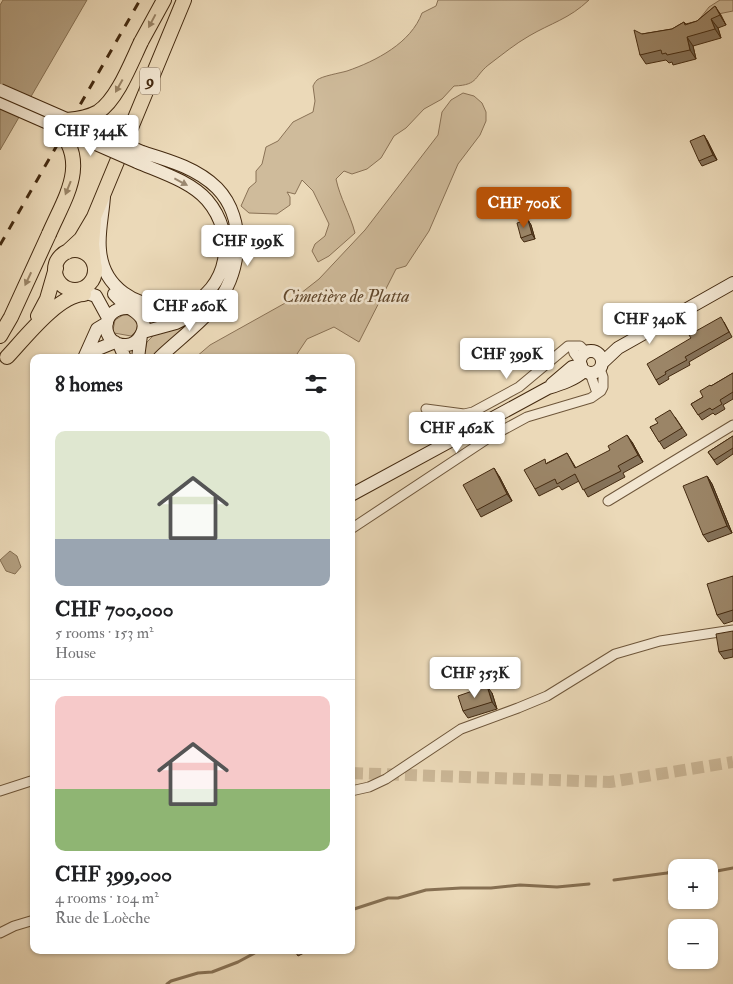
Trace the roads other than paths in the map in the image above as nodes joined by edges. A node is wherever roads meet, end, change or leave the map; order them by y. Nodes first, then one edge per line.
1 (164, 0) edge
2 (184, 0) edge
3 (0, 90) edge
4 (0, 102) edge
5 (62, 123) junction
6 (139, 157) junction
7 (105, 190) junction
8 (94, 217) junction
9 (67, 252) junction
10 (94, 266) junction
11 (56, 268) junction
12 (219, 276) junction
13 (733, 283) edge
14 (74, 289) junction
15 (91, 294) junction
16 (221, 297) junction
17 (134, 311) junction
18 (38, 316) junction
19 (107, 320) junction
20 (142, 334) junction
21 (0, 336) edge
22 (117, 343) junction
23 (86, 354) edge
24 (94, 354) edge
25 (124, 354) edge
26 (139, 354) edge
27 (163, 354) edge
28 (3, 361) edge
29 (590, 363) junction
30 (426, 408) dead end
31 (733, 425) edge
32 (355, 493) edge
33 (608, 501) dead end
34 (355, 526) edge
35 (733, 630) edge
36 (30, 781) edge
37 (355, 790) edge
38 (0, 791) edge
39 (30, 921) edge
40 (0, 933) edge

1 -> 5 main road, bridge
2 - 7 main road, 9
3 - 5 main road, bridge
4 - 5 main road
5 - 6 main road, bridge
5 -> 21 main road, bridge
6 -> 12 main road
6 - 16 main road
7 - 8 main road, 9
7 - 12 main road
8 - 9 main road, 9
8 - 10 main road, 9
9 - 10 main road
9 - 11 main road
10 - 14 main road
10 - 17 main road
11 - 14 main road
11 - 18 main road
12 - 17 main road
13 - 29 main road
14 - 15 main road
14 - 18 main road
15 - 19 main road
15 - 28 main road
16 - 20 main road
16 - 27 main road
17 - 19 main road
17 - 20 main road
18 - 28 main road
19 - 22 main road
19 - 23 main road
20 - 22 main road
20 - 26 main road
22 - 24 main road
22 - 25 main road
29 - 30 street
29 - 32 main road
29 - 34 street
31 - 33 street
35 - 37 street
36 - 38 street
39 - 40 street

